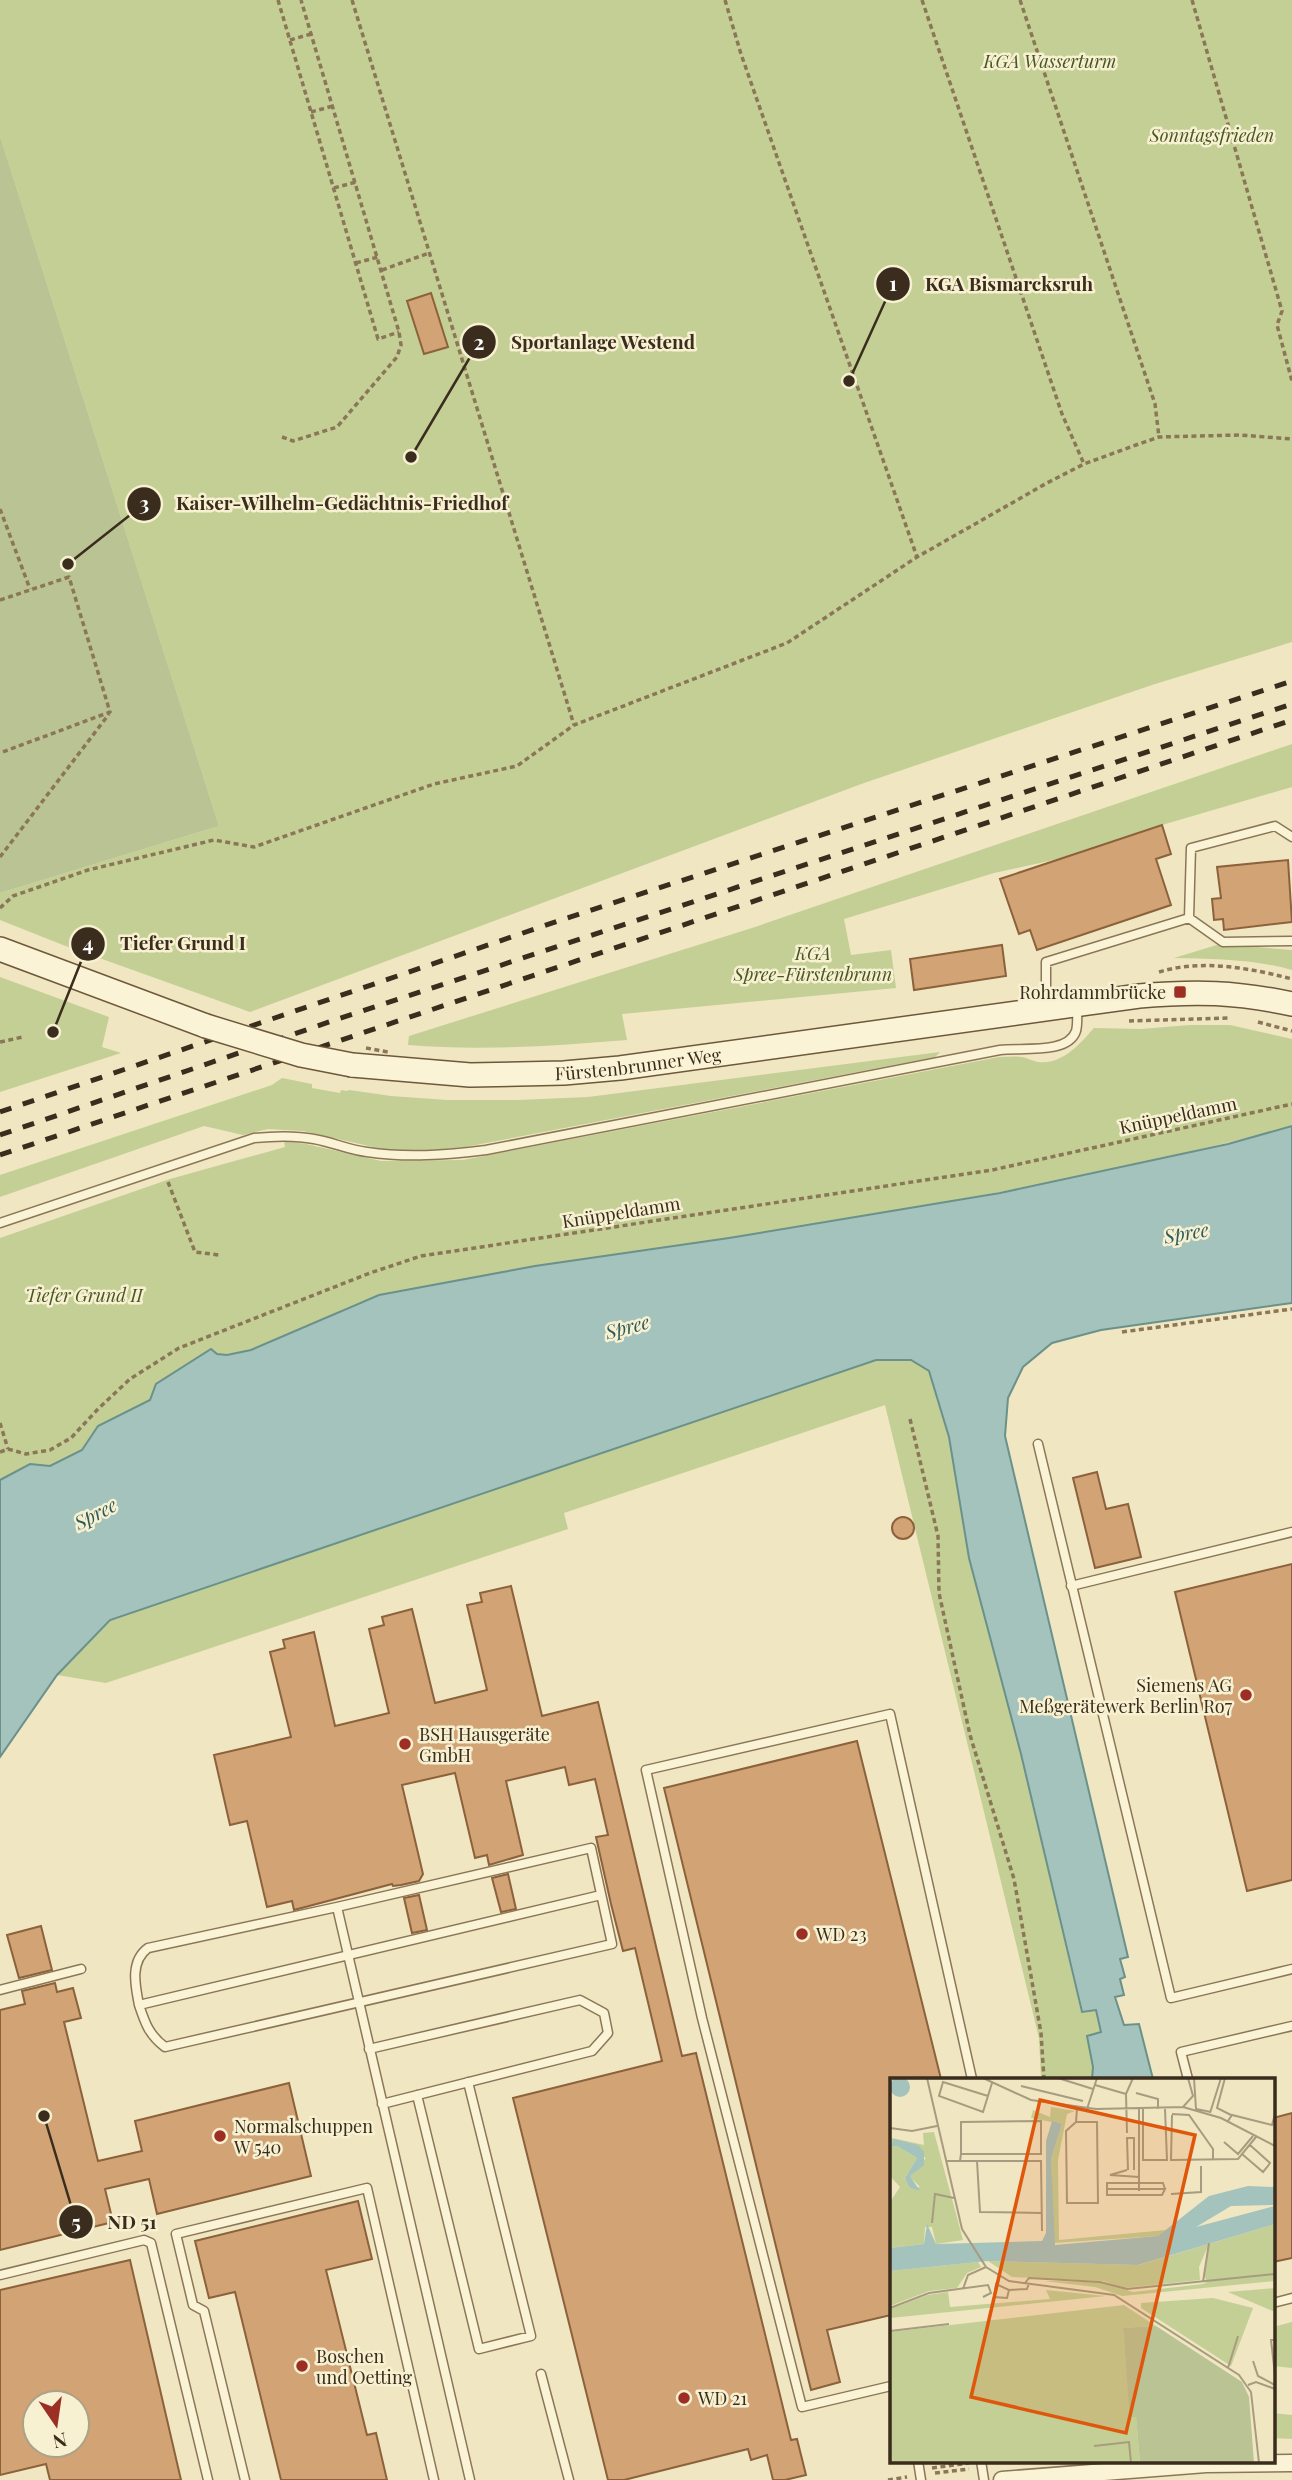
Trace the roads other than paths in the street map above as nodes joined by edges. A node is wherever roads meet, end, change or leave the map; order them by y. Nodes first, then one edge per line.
1 (1292, 837) edge
2 (1189, 918) junction
3 (1292, 941) edge
4 (0, 949) edge
5 (1292, 1003) edge
6 (1078, 1004) junction
7 (1046, 1009) junction
8 (0, 1223) edge
9 (1038, 1444) dead end
10 (1292, 1532) edge
11 (1071, 1586) junction
12 (601, 1895) junction
13 (337, 1907) junction
14 (348, 1955) junction
15 (81, 1969) dead end
16 (1292, 1969) edge
17 (0, 1990) edge
18 (359, 2003) junction
19 (139, 2005) junction
20 (1292, 2026) edge
21 (369, 2049) junction
22 (972, 2078) edge
23 (1188, 2078) edge
24 (468, 2082) junction
25 (416, 2095) junction
26 (382, 2104) junction
27 (0, 2275) edge
28 (1292, 2298) edge
29 (1274, 2303) edge
30 (541, 2374) dead end
31 (890, 2386) edge
32 (981, 2462) edge
33 (1206, 2462) edge
34 (1292, 2463) edge
35 (918, 2465) edge
36 (208, 2480) edge
37 (245, 2480) edge
38 (434, 2480) edge
39 (470, 2480) edge
40 (569, 2480) edge
41 (920, 2480) edge
42 (984, 2480) edge
43 (1002, 2480) edge

1 - 2 lane
2 - 3 lane
2 - 7 lane
4 - 7 main road, Fürstenbrunner Weg, bridge
5 - 6 main road, Fürstenbrunner Weg
6 - 7 main road, Fürstenbrunner Weg
6 - 8 lane
9 - 11 lane
10 - 11 lane
11 - 16 lane
12 - 13 lane
12 - 14 lane
12 - 18 lane
13 - 14 lane
13 - 19 lane
14 - 18 lane
14 - 19 lane
15 - 17 lane
18 - 19 lane
18 - 21 lane
20 - 23 lane
21 - 24 lane
21 - 26 lane
22 - 31 lane
24 - 25 lane
24 - 25 lane
25 - 26 lane
26 - 39 lane
27 - 36 lane
28 - 29 lane
30 - 40 lane
32 - 42 lane
33 - 34 street
33 - 43 street
35 - 41 lane
37 - 38 lane

